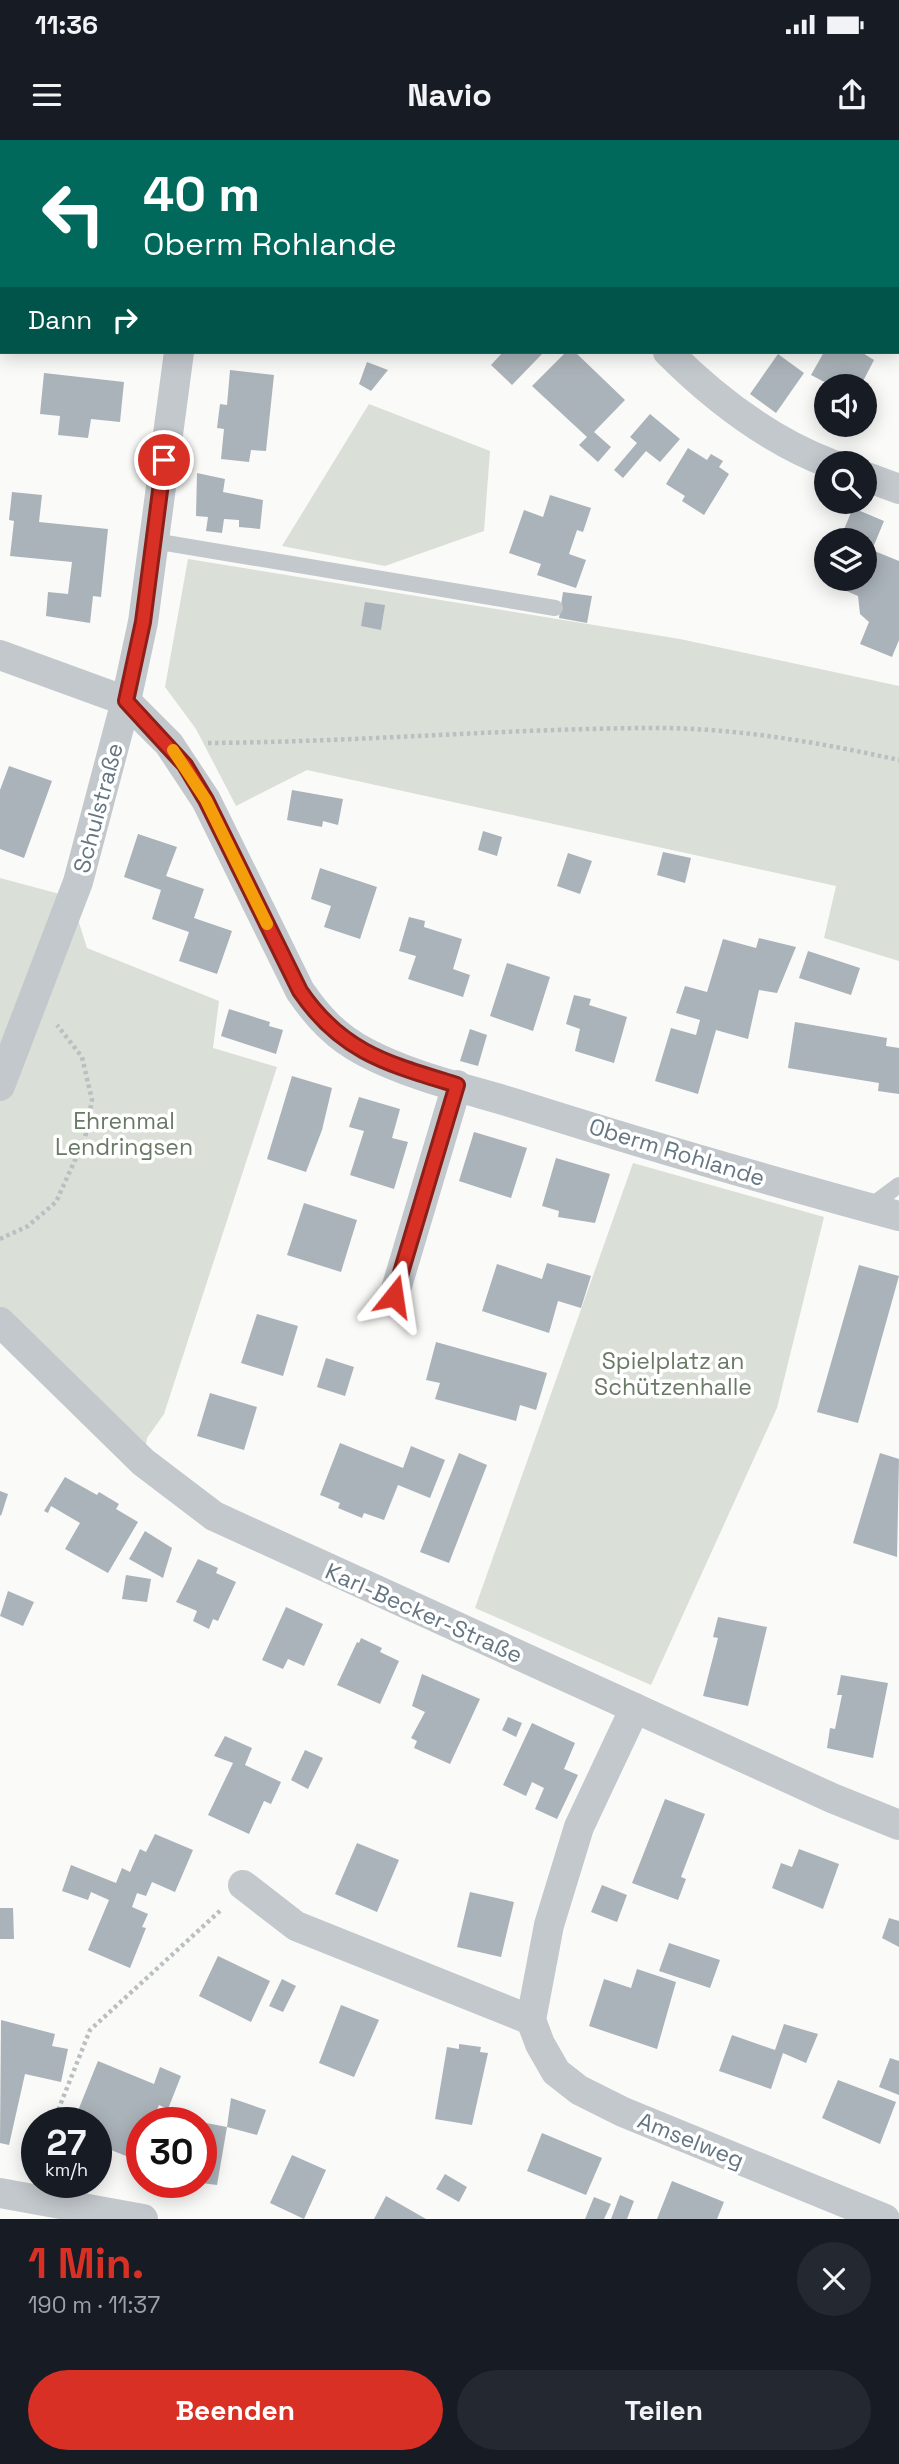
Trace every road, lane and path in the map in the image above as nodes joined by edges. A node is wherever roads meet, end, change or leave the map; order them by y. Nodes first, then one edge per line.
1 (179, 354) edge
2 (670, 354) edge
3 (814, 456) edge
4 (877, 481) edge
5 (899, 489) edge
6 (154, 541) junction
7 (555, 608) dead end
8 (0, 655) edge
9 (126, 701) junction
10 (169, 744) junction
11 (899, 760) edge
12 (35, 998) junction
13 (457, 1085) junction
14 (0, 1086) edge
15 (899, 1185) edge
16 (868, 1208) junction
17 (899, 1216) edge
18 (0, 1239) edge
19 (394, 1296) dead end
20 (0, 1322) edge
21 (635, 1709) junction
22 (899, 1825) edge
23 (243, 1885) joint
24 (531, 2020) junction
25 (59, 2107) edge
26 (15, 2203) edge
27 (143, 2219) edge
28 (885, 2219) edge

1 - 6 street, Schulstraße
2 - 3 street
4 - 5 street
6 - 7 lane
6 - 9 street, Schulstraße
8 - 9 street
9 - 10 street, Oberm Rohlande
9 - 12 street, Schulstraße
10 - 11 path
10 - 13 street, Oberm Rohlande
12 - 14 street, Schulstraße
12 - 18 path
13 - 16 street, Oberm Rohlande
13 - 19 street
15 - 16 lane
16 - 17 street, Oberm Rohlande
20 - 21 street, Karl-Becker-Straße
21 - 22 street, Karl-Becker-Straße
21 - 24 street, Amselweg
23 - 24 street
23 - 25 path
24 - 28 street, Amselweg
26 - 27 street

